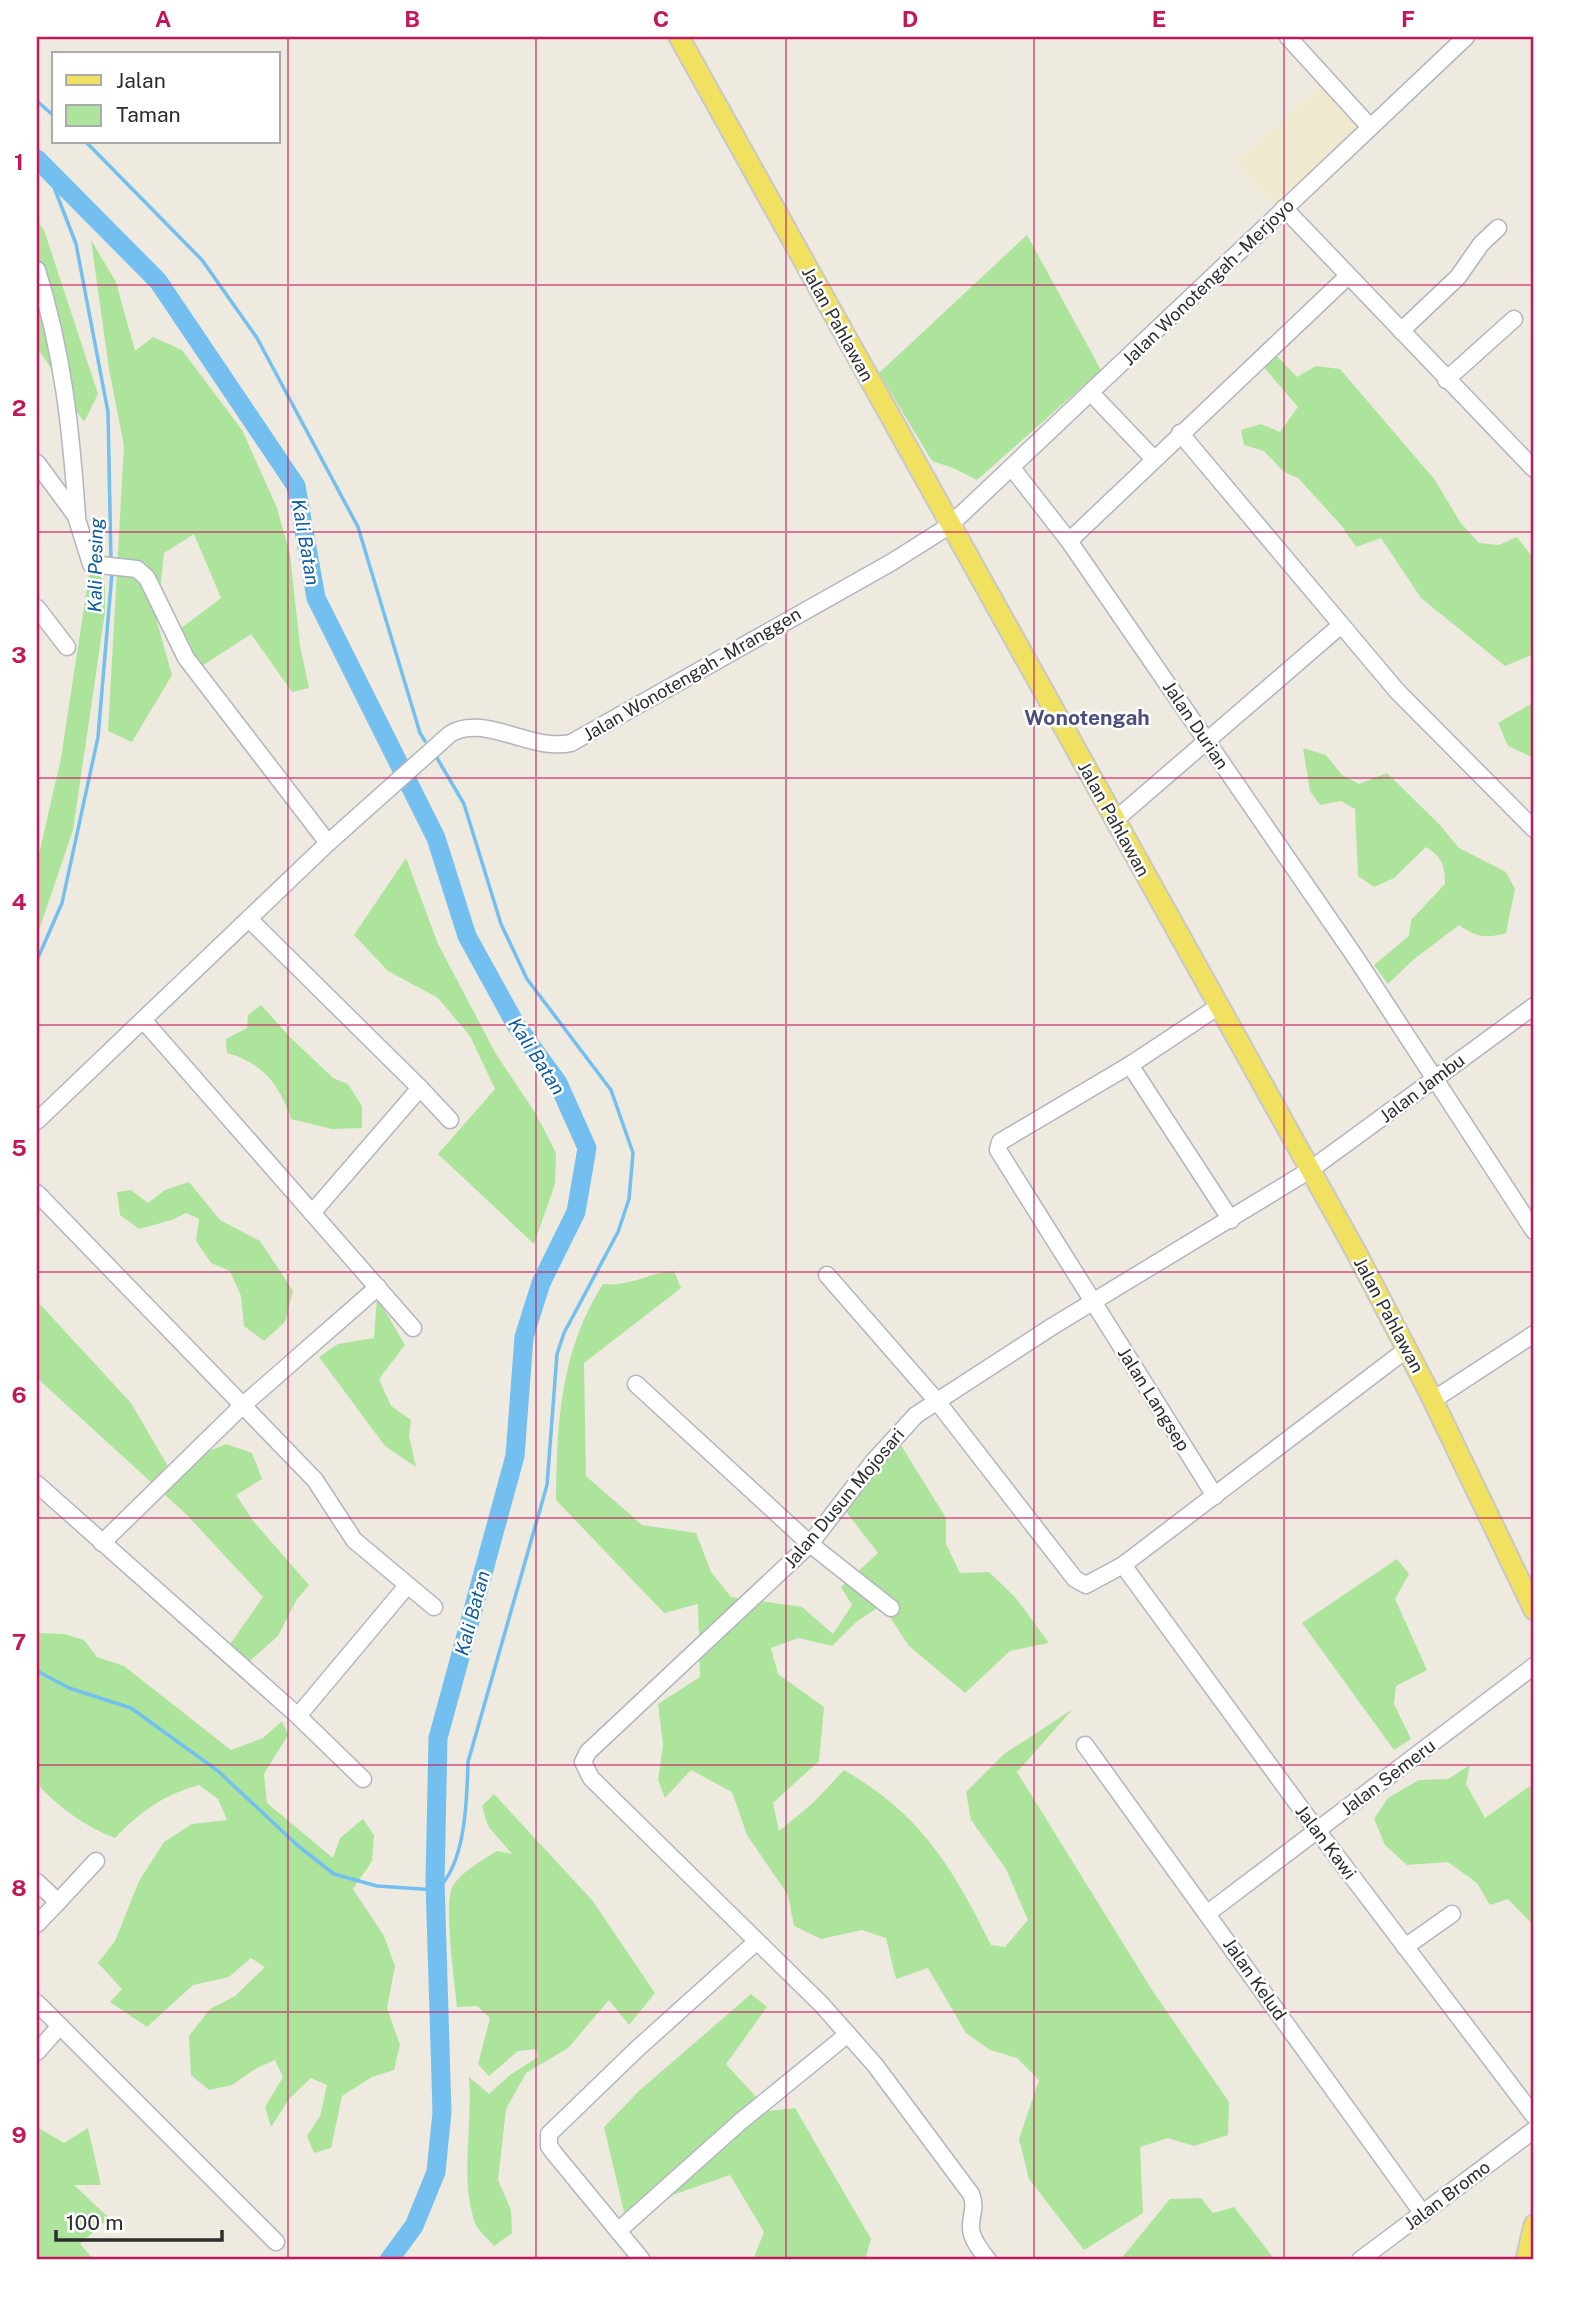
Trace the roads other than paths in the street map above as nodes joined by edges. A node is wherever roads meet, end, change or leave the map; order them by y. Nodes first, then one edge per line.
1 (679, 37) edge
2 (1288, 37) edge
3 (1465, 37) edge
4 (1370, 127) junction
5 (1284, 208) junction
6 (1497, 228) dead end
7 (37, 270) edge
8 (1348, 276) junction
9 (1514, 319) dead end
10 (1401, 331) junction
11 (1446, 380) junction
12 (1091, 394) junction
13 (1180, 433) junction
14 (1153, 458) junction
15 (37, 463) edge
16 (1012, 468) junction
17 (1534, 469) edge
18 (78, 520) junction
19 (949, 526) junction
20 (1069, 541) junction
21 (37, 608) edge
22 (1340, 626) junction
23 (68, 647) dead end
24 (1207, 742) junction
25 (1115, 820) junction
26 (1534, 829) edge
27 (328, 843) junction
28 (249, 919) junction
29 (1219, 1006) junction
30 (1534, 1006) edge
31 (144, 1021) junction
32 (1130, 1065) junction
33 (1434, 1079) junction
34 (420, 1088) junction
35 (450, 1120) dead end
36 (37, 1121) edge
37 (1310, 1170) junction
38 (37, 1193) edge
39 (312, 1213) junction
40 (1231, 1220) junction
41 (1534, 1231) edge
42 (827, 1275) dead end
43 (378, 1287) junction
44 (1094, 1301) junction
45 (413, 1328) dead end
46 (1534, 1334) edge
47 (1407, 1349) junction
48 (636, 1384) dead end
49 (936, 1400) junction
50 (1433, 1400) junction
51 (242, 1406) junction
52 (37, 1484) edge
53 (1215, 1496) junction
54 (102, 1543) junction
55 (810, 1544) junction
56 (1123, 1565) junction
57 (406, 1587) junction
58 (434, 1607) dead end
59 (891, 1608) dead end
60 (1534, 1610) edge
61 (1534, 1666) edge
62 (298, 1716) junction
63 (1085, 1745) dead end
64 (363, 1779) dead end
65 (1316, 1829) junction
66 (96, 1861) dead end
67 (37, 1882) edge
68 (58, 1902) junction
69 (1208, 1913) junction
70 (1452, 1914) dead end
71 (37, 1924) edge
72 (756, 1942) junction
73 (1405, 1947) junction
74 (37, 2003) edge
75 (60, 2026) junction
76 (848, 2034) junction
77 (37, 2052) edge
78 (1534, 2116) edge
79 (1534, 2130) edge
80 (1423, 2214) junction
81 (1534, 2225) edge
82 (618, 2231) junction
83 (276, 2242) dead end
84 (642, 2260) edge
85 (988, 2260) edge
86 (1360, 2260) edge
87 (1527, 2260) edge

1 - 19 main road, Jalan Pahlawan
2 - 4 street
3 - 4 street, Jalan Wonotengah - Merjoyo
4 - 5 street, Jalan Wonotengah - Merjoyo
5 - 8 street
5 - 12 street, Jalan Wonotengah - Merjoyo
6 - 10 street
7 - 18 street
8 - 10 street
8 - 13 street
9 - 11 street
10 - 11 street
11 - 17 street
12 - 14 street
12 - 16 street, Jalan Wonotengah - Merjoyo
13 - 14 street
13 - 22 street
14 - 20 street
15 - 18 street
16 - 19 street, Jalan Wonotengah - Merjoyo
16 - 20 street, Jalan Durian
18 - 27 street
19 - 25 main road, Jalan Pahlawan
19 - 27 street, Jalan Wonotengah - Mranggen
20 - 24 street, Jalan Durian
21 - 23 street
22 - 24 street
22 - 26 street
24 - 25 street
24 - 33 street, Jalan Durian
25 - 29 main road, Jalan Pahlawan
27 - 28 street, Jalan Wonotengah - Mranggen
28 - 31 street, Jalan Wonotengah - Mranggen
28 - 34 street
29 - 32 street
29 - 37 main road, Jalan Pahlawan
30 - 33 street, Jalan Jambu
31 - 36 street, Jalan Wonotengah - Mranggen
31 - 39 street
32 - 40 street
32 - 44 street, Jalan Langsep
33 - 37 street, Jalan Jambu
33 - 41 street, Jalan Durian
34 - 35 street
34 - 39 street
37 - 40 street, Jalan Dusun Mojosari
37 - 47 main road, Jalan Pahlawan
38 - 51 street
39 - 43 street
40 - 44 street, Jalan Dusun Mojosari
42 - 49 street
43 - 45 street
43 - 51 street
44 - 49 street, Jalan Dusun Mojosari
44 - 53 street, Jalan Langsep
46 - 50 street
47 - 50 main road, Jalan Pahlawan
47 - 53 street
48 - 55 street
49 - 55 street, Jalan Dusun Mojosari
49 - 56 street
50 - 60 main road, Jalan Pahlawan
51 - 54 street
51 - 57 street
52 - 54 street
53 - 56 street
54 - 62 street
55 - 59 street
55 - 72 street, Jalan Dusun Mojosari
56 - 65 street, Jalan Kawi
57 - 58 street
57 - 62 street
61 - 65 street, Jalan Semeru
62 - 64 street
63 - 69 street, Jalan Kelud
65 - 69 street, Jalan Semeru
65 - 73 street, Jalan Kawi
66 - 68 street
67 - 68 street
68 - 71 street
69 - 80 street, Jalan Kelud
70 - 73 street
72 - 76 street
72 - 82 street
73 - 78 street, Jalan Kawi
74 - 75 street
75 - 77 street
75 - 83 street
76 - 82 street
76 - 85 street
79 - 80 street, Jalan Bromo
80 - 86 street, Jalan Bromo
81 - 87 main road
82 - 84 street

